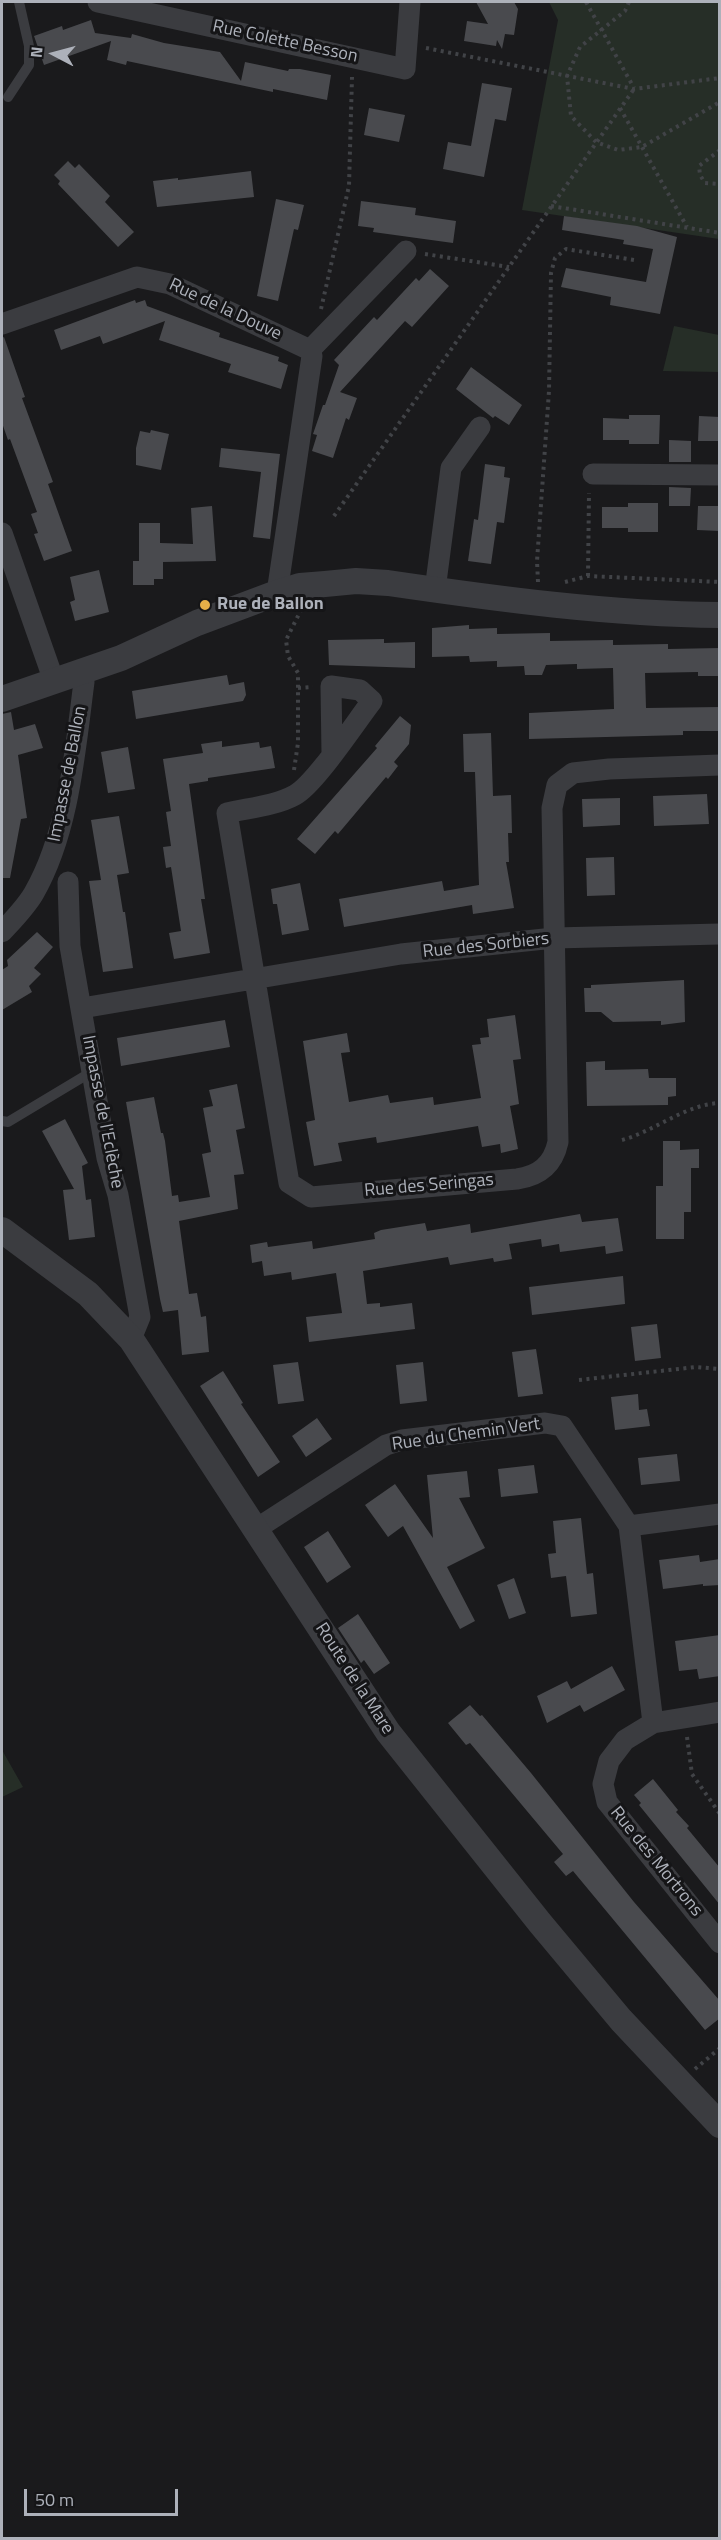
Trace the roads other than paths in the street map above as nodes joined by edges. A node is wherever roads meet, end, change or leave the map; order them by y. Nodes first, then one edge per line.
1 (19, 2) edge
2 (98, 2) edge
3 (410, 2) edge
4 (8, 97) dead end
5 (406, 252) road end
6 (2, 324) edge
7 (310, 350) junction
8 (480, 427) dead end
9 (593, 474) road end
10 (720, 475) edge
11 (2, 533) edge
12 (289, 590) junction
13 (435, 590) junction
14 (720, 615) edge
15 (82, 672) junction
16 (54, 681) junction
17 (2, 699) edge
18 (332, 754) dead end
19 (720, 765) edge
20 (68, 882) dead end
21 (2, 932) edge
22 (720, 934) edge
23 (554, 938) junction
24 (254, 978) junction
25 (82, 1008) junction
26 (93, 1070) junction
27 (2, 1121) edge
28 (2, 1230) edge
29 (131, 1339) junction
30 (720, 1514) edge
31 (629, 1527) junction
32 (256, 1529) junction
33 (720, 1712) edge
34 (653, 1723) junction
35 (720, 1943) edge
36 (720, 2126) edge

1 - 4 lane
2 - 3 street, Rue Colette Besson
5 - 7 street
6 - 7 street, Rue de la Douve
7 - 12 street
8 - 13 street
9 - 10 street
11 - 16 street
12 - 13 street
12 - 15 street
13 - 14 street
15 - 16 street
15 - 21 street, Impasse de Ballon
16 - 17 street
18 - 24 street
19 - 23 street, Rue des Seringas
20 - 25 street, Impasse de l'Eclèche
22 - 23 street, Rue des Sorbiers
23 - 24 street, Rue des Sorbiers
23 - 24 street, Rue des Seringas
24 - 25 street, Rue des Sorbiers
25 - 26 street, Impasse de l'Eclèche
26 - 27 lane
26 - 29 street, Impasse de l'Eclèche
28 - 29 street, Route de la Mare
29 - 32 street, Route de la Mare
30 - 31 street
31 - 32 street, Rue du Chemin Vert
31 - 34 street, Rue du Chemin Vert
32 - 36 street, Route de la Mare
33 - 34 street, Rue des Mortrons
34 - 35 street, Rue des Mortrons

